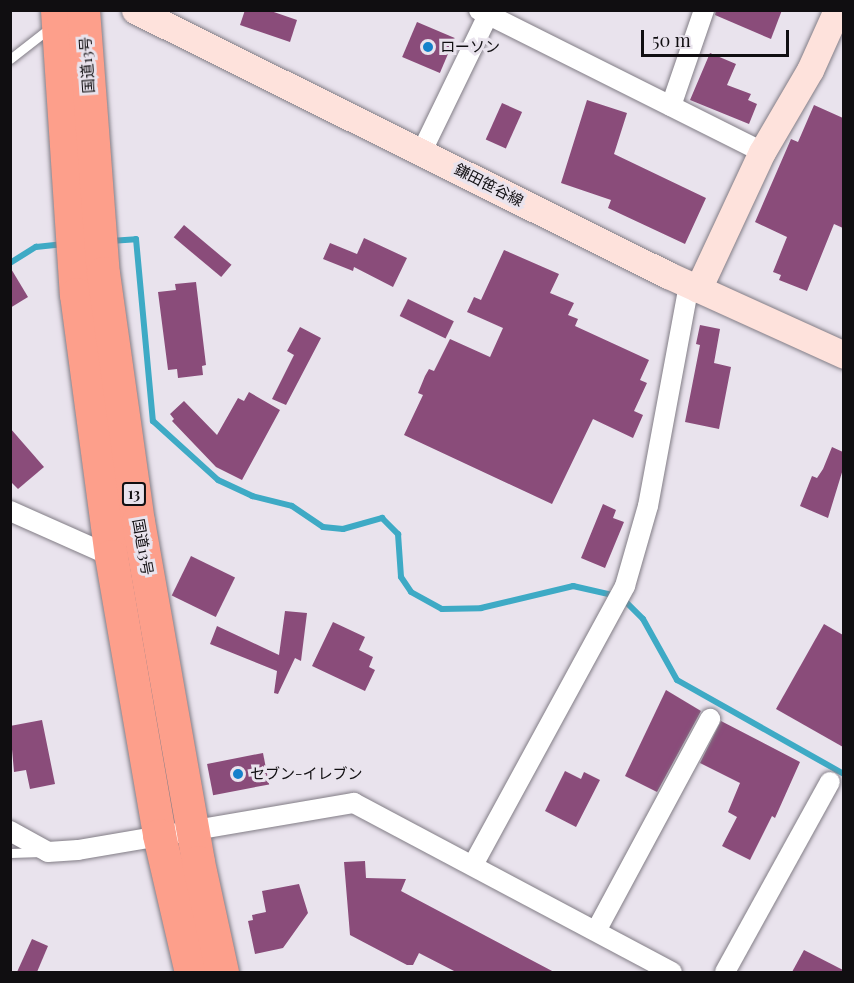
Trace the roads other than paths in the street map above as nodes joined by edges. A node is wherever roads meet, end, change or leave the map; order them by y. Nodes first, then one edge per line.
1 (135, 10) edge
2 (704, 10) edge
3 (837, 10) edge
4 (483, 13) edge
5 (66, 14) edge
6 (10, 59) edge
7 (671, 105) junction
8 (422, 151) junction
9 (762, 152) junction
10 (693, 287) junction
11 (843, 356) edge
12 (10, 510) edge
13 (111, 556) junction
14 (710, 719) dead end
15 (830, 782) dead end
16 (10, 831) edge
17 (193, 831) junction
18 (159, 835) junction
19 (48, 852) junction
20 (10, 853) edge
21 (473, 866) junction
22 (596, 932) junction
23 (664, 971) edge
24 (191, 972) edge
25 (222, 972) edge
26 (725, 972) edge

1 - 8 street, 鎌田笹谷線
2 - 7 street
3 - 9 street
4 - 7 street
4 - 8 street
5 - 6 lane
5 - 13 highway, 国道13号 / 13
5 - 17 highway, 国道13号 / 13
7 - 9 street
8 - 10 street, 鎌田笹谷線
9 - 10 street
10 - 11 street, 鎌田笹谷線
10 - 21 street
12 - 13 street
13 - 18 highway, 国道13号 / 13
14 - 22 street
15 - 26 street
16 - 19 street
17 - 18 street
17 - 21 street
17 - 25 highway, 国道13号 / 13
18 - 19 street
18 - 24 highway, 国道13号 / 13
19 - 20 lane
21 - 22 street
22 - 23 street

